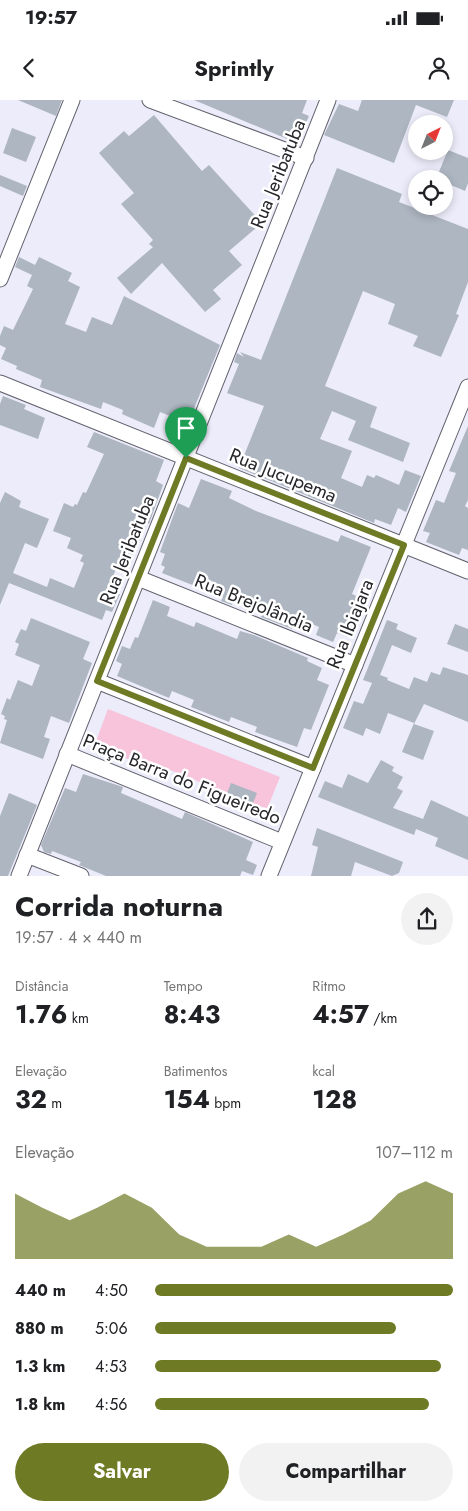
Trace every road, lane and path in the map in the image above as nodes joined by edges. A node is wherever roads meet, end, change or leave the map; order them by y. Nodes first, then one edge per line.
1 (72, 100) edge
2 (150, 100) edge
3 (328, 100) edge
4 (306, 158) junction
5 (0, 279) edge
6 (0, 383) edge
7 (468, 387) edge
8 (186, 458) junction
9 (404, 545) junction
10 (468, 571) edge
11 (138, 578) junction
12 (354, 665) junction
13 (97, 681) junction
14 (68, 754) junction
15 (313, 768) junction
16 (282, 842) junction
17 (27, 854) junction
18 (19, 876) edge
19 (81, 876) edge
20 (269, 876) edge

1 - 5 street
2 - 4 street
3 - 4 street, Rua Jeribatuba
4 - 8 street, Rua Jeribatuba
6 - 8 street, Rua Jucupema
7 - 9 street, Rua Ibiajara
8 - 9 street, Rua Jucupema
8 - 11 street, Rua Jeribatuba
9 - 10 street, Rua Jucupema
9 - 12 street, Rua Ibiajara
11 - 12 street, Rua Brejolândia
11 - 13 street, Rua Jeribatuba
12 - 15 street, Rua Ibiajara
13 - 14 street, Rua Jeribatuba
13 - 15 street
14 - 16 street, Praça Barra do Figueiredo
14 - 17 street, Rua Jeribatuba
15 - 16 street, Rua Ibiajara
16 - 20 street, Rua Ibiajara
17 - 18 street, Rua Jeribatuba
17 - 19 street

